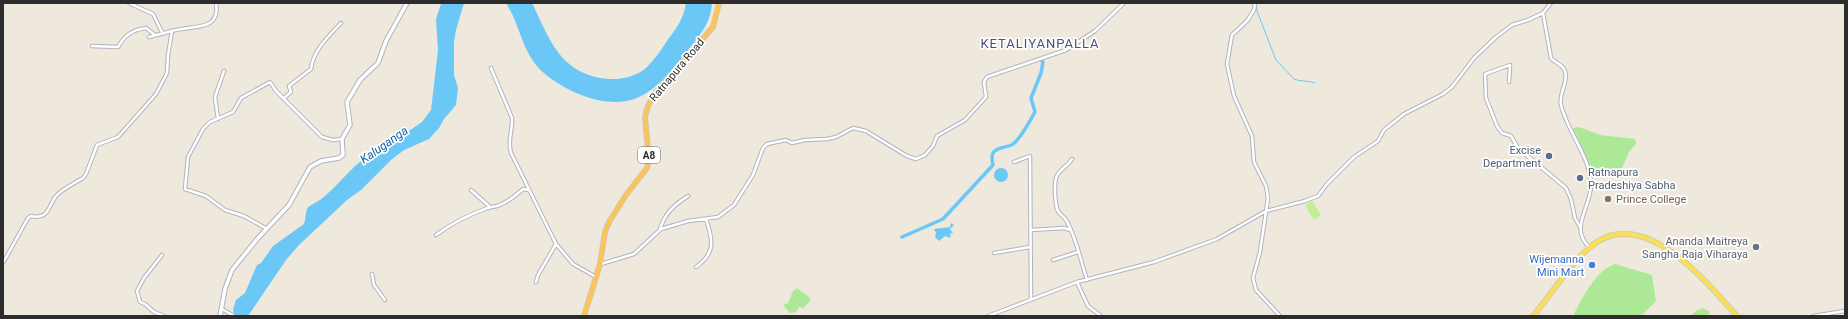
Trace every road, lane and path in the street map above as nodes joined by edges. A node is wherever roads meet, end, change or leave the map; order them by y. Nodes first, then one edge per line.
1 (129, 3) edge
2 (216, 3) edge
3 (407, 3) edge
4 (719, 3) edge
5 (1124, 3) edge
6 (1255, 3) edge
7 (1551, 3) edge
8 (1543, 13) junction
9 (341, 23) dead end
10 (172, 31) junction
11 (162, 32) junction
12 (156, 35) junction
13 (149, 37) dead end
14 (92, 46) dead end
15 (492, 68) dead end
16 (224, 71) dead end
17 (1510, 82) dead end
18 (284, 98) junction
19 (213, 99) dead end
20 (216, 103) junction
21 (218, 119) junction
22 (342, 139) junction
23 (1072, 159) dead end
24 (1014, 162) dead end
25 (471, 190) dead end
26 (530, 191) junction
27 (688, 196) dead end
28 (490, 207) junction
29 (1266, 211) junction
30 (706, 219) junction
31 (1580, 227) junction
32 (267, 229) junction
33 (1031, 230) junction
34 (660, 231) junction
35 (1071, 231) junction
36 (436, 235) dead end
37 (556, 244) junction
38 (1030, 247) junction
39 (1589, 247) junction
40 (1078, 252) junction
41 (994, 254) dead end
42 (162, 255) dead end
43 (1053, 260) dead end
44 (3, 264) edge
45 (600, 264) junction
46 (696, 267) dead end
47 (372, 274) dead end
48 (597, 277) junction
49 (1087, 280) junction
50 (536, 282) dead end
51 (1078, 282) junction
52 (385, 300) dead end
53 (1031, 300) junction
54 (221, 309) junction
55 (1845, 311) edge
56 (164, 316) edge
57 (220, 316) edge
58 (234, 316) edge
59 (584, 316) edge
60 (988, 316) edge
61 (1101, 316) edge
62 (1280, 316) edge
63 (1533, 316) edge
64 (1737, 316) edge
65 (1813, 316) edge

1 - 11 street
2 - 10 street
3 - 22 street
4 - 45 highway, Ratnapura Road / A8
5 - 30 street
6 - 29 street
7 - 8 street
8 - 29 street
8 - 31 street
9 - 18 street
10 - 11 street
10 - 44 street
11 - 12 street
12 - 13 street
12 - 14 street
15 - 26 street
16 - 20 street
17 - 31 street
18 - 21 street
18 - 22 street
19 - 20 street
20 - 21 street
21 - 32 street
22 - 32 street
23 - 35 street
24 - 33 street
25 - 28 street
26 - 28 street
26 - 37 street
27 - 34 street
28 - 36 street
29 - 49 street
29 - 62 street
30 - 34 street
30 - 46 street
31 - 39 street
32 - 54 street
33 - 35 street
33 - 38 street
34 - 45 street
35 - 40 street
37 - 48 street
37 - 50 street
38 - 41 street
38 - 53 street
39 - 63 main road
39 - 64 main road
40 - 43 street
40 - 49 street
42 - 56 street
45 - 48 highway, Ratnapura Road / A8
47 - 52 street
48 - 59 highway, Ratnapura Road / A8
49 - 51 street
51 - 53 street
51 - 61 street
53 - 60 street
54 - 57 street
54 - 58 street
55 - 65 street

